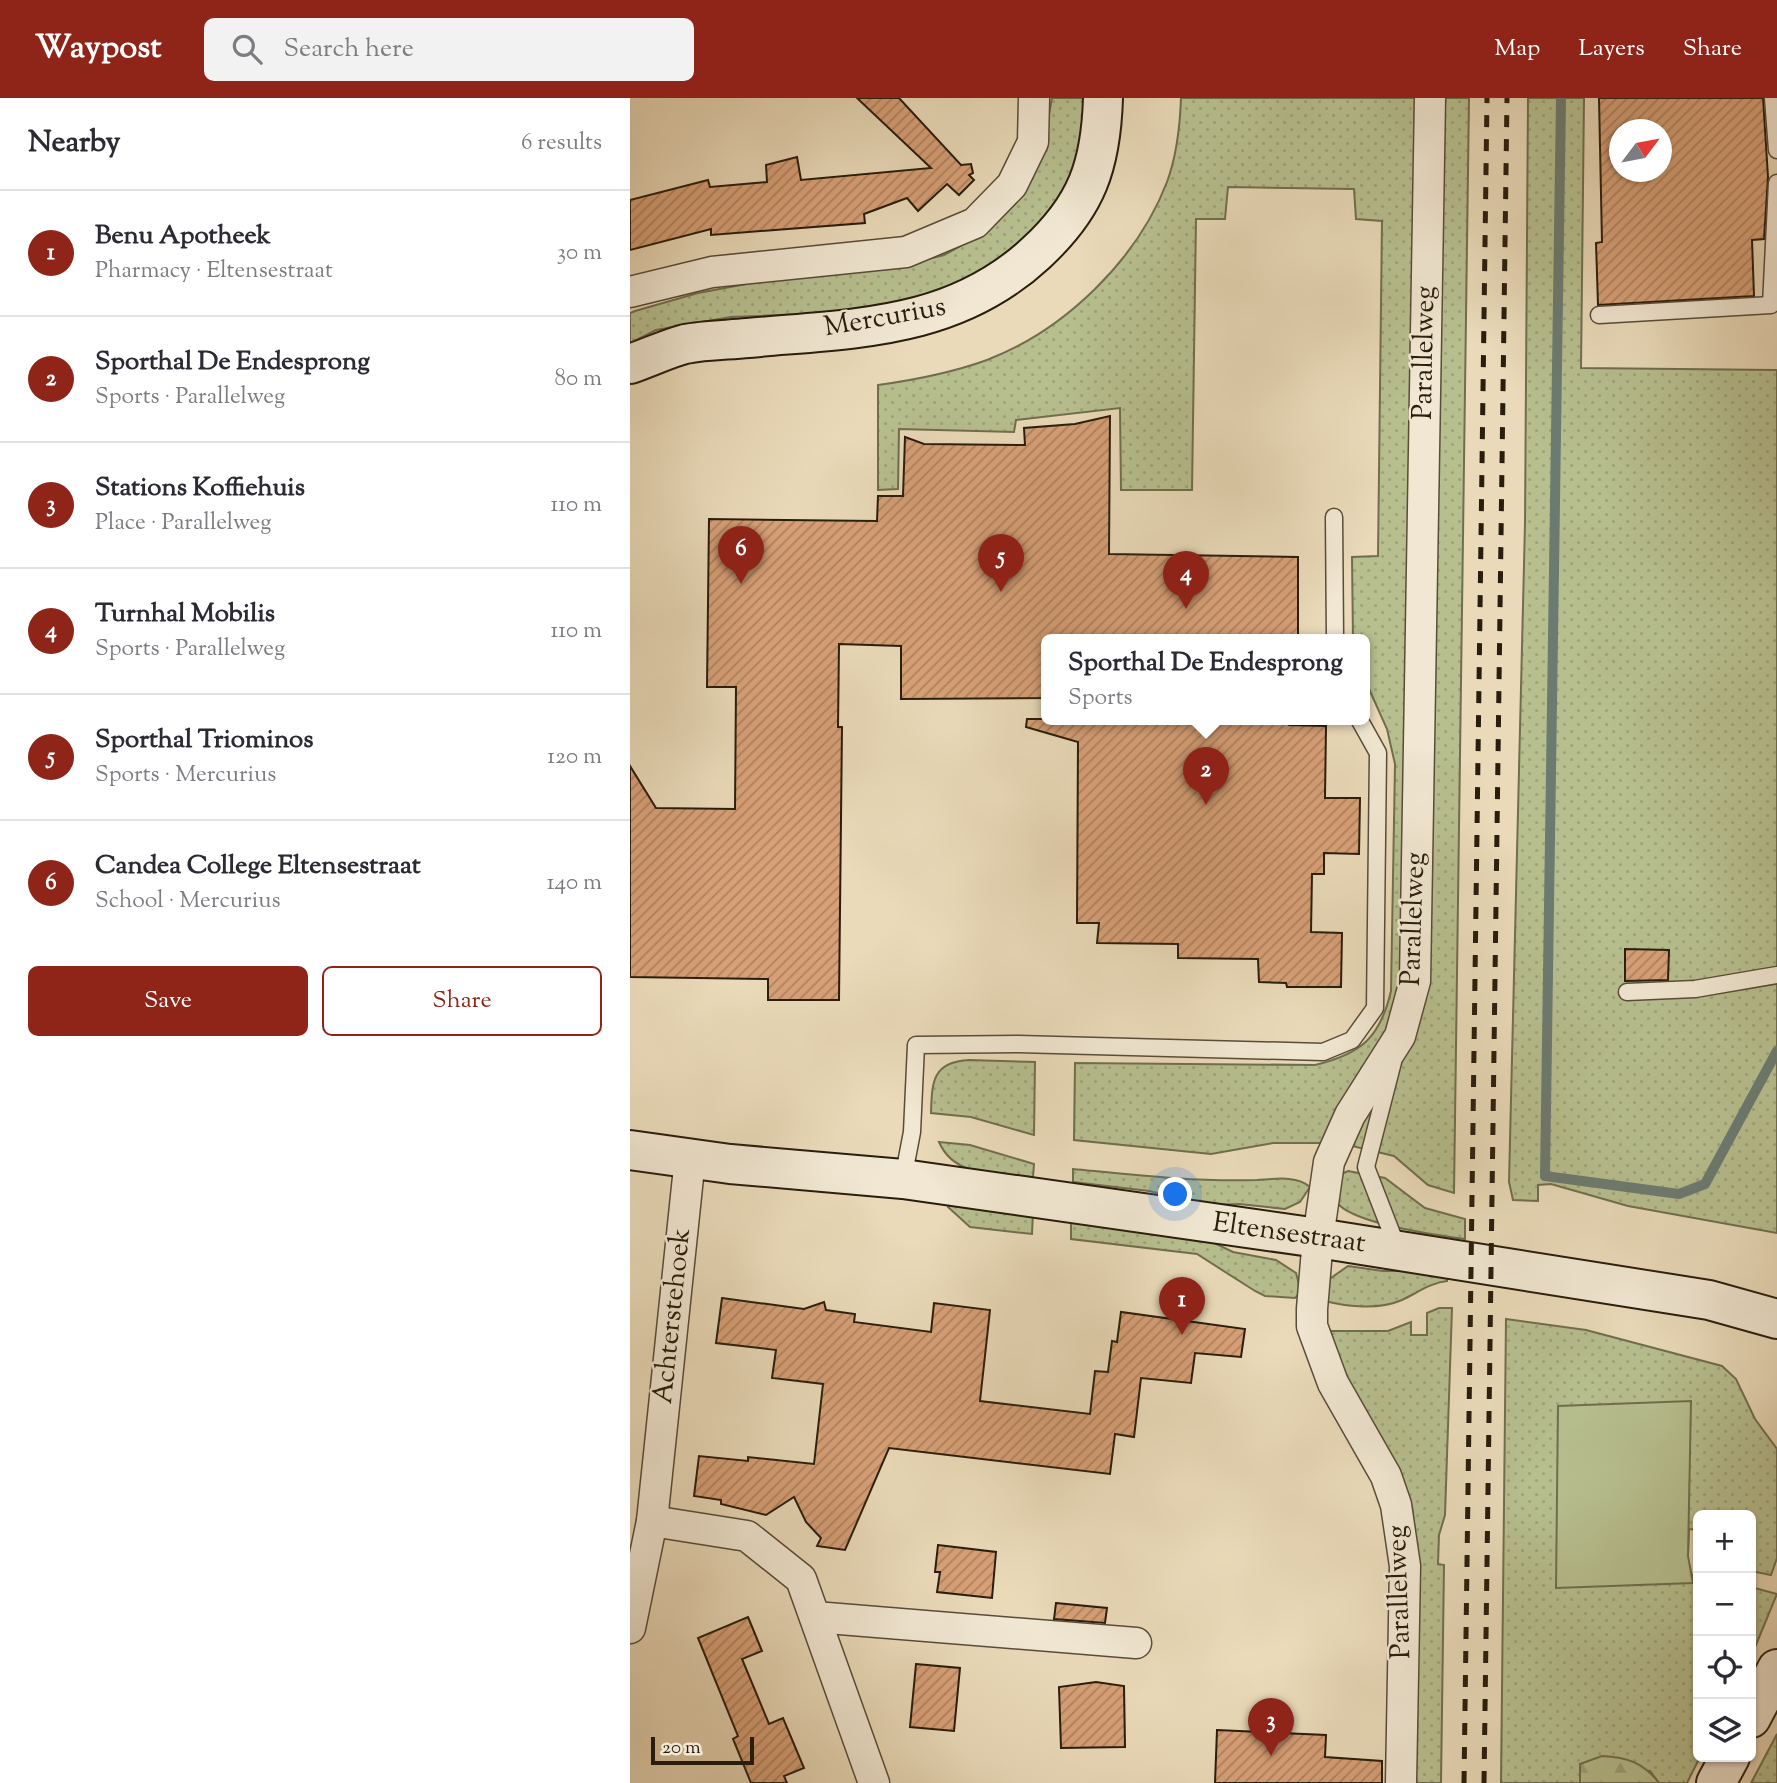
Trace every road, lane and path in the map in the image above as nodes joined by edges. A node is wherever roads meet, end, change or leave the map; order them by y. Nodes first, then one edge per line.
1 (1034, 98) edge
2 (1103, 98) edge
3 (1430, 98) edge
4 (1773, 98) edge
5 (1777, 150) edge
6 (1777, 183) edge
7 (630, 292) edge
8 (1599, 315) dead end
9 (630, 364) edge
10 (1334, 517) dead end
11 (1335, 634) edge
12 (1362, 725) edge
13 (1777, 975) edge
14 (1627, 992) dead end
15 (1400, 1036) junction
16 (630, 1150) edge
17 (690, 1158) junction
18 (903, 1179) junction
19 (1318, 1238) junction
20 (1398, 1250) junction
21 (1777, 1319) edge
22 (652, 1521) junction
23 (815, 1617) junction
24 (630, 1628) edge
25 (1136, 1643) dead end
26 (1777, 1669) edge
27 (1756, 1709) edge
28 (1727, 1762) edge
29 (874, 1783) edge
30 (1401, 1783) edge
31 (1716, 1783) edge

1 - 7 street
2 - 9 street, Mercurius
3 - 15 street, Parallelweg
4 - 5 lane
6 - 8 lane
10 - 11 lane
12 - 18 lane
13 - 14 lane
15 - 19 street, Parallelweg
15 - 20 lane
16 - 17 street, Eltensestraat
17 - 18 street, Eltensestraat
17 - 22 street, Achterstehoek
18 - 19 street, Eltensestraat
19 - 20 street, Eltensestraat
19 - 30 street, Parallelweg
20 - 21 street, Eltensestraat
22 - 23 street
22 - 24 street, Achterstehoek
23 - 25 street
23 - 29 street
26 - 27 street
28 - 31 street

